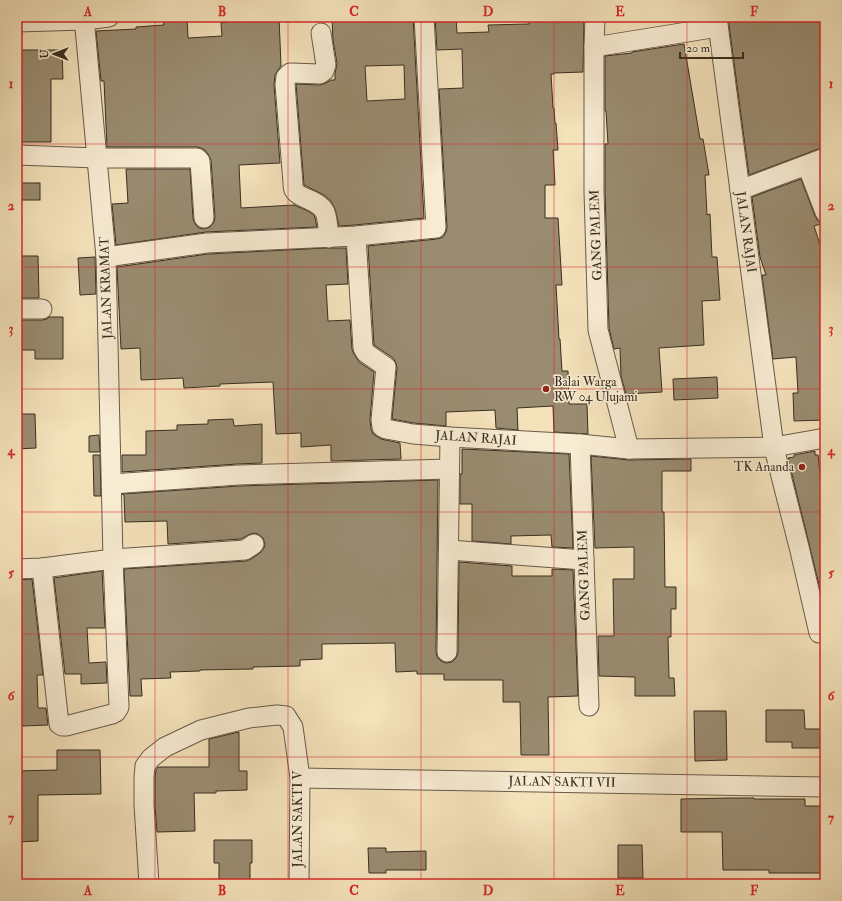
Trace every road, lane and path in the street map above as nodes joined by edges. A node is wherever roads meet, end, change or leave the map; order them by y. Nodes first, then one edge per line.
1 (109, 17) edge
2 (424, 17) edge
3 (596, 17) edge
4 (84, 19) edge
5 (17, 22) edge
6 (717, 22) edge
7 (321, 33) dead end
8 (594, 47) junction
9 (17, 155) edge
10 (97, 158) junction
11 (825, 158) edge
12 (807, 165) junction
13 (740, 190) junction
14 (825, 212) edge
15 (204, 218) dead end
16 (356, 236) junction
17 (329, 238) junction
18 (106, 257) junction
19 (17, 309) edge
20 (42, 309) dead end
21 (450, 437) junction
22 (825, 438) edge
23 (580, 444) junction
24 (774, 447) junction
25 (629, 449) junction
26 (449, 469) junction
27 (112, 484) junction
28 (254, 544) dead end
29 (448, 550) junction
30 (113, 559) junction
31 (584, 560) junction
32 (42, 568) junction
33 (17, 569) edge
34 (819, 633) dead end
35 (448, 652) dead end
36 (589, 706) dead end
37 (300, 778) junction
38 (825, 787) edge
39 (149, 884) edge
40 (299, 884) edge

1 - 4 street
2 - 16 street
3 - 8 street, GANG PALEM
4 - 5 street
4 - 10 street, JALAN KRAMAT
6 - 8 street
6 - 13 street, JALAN RAJAI
7 - 17 street
8 - 25 street, GANG PALEM
9 - 10 street
10 - 15 street
10 - 18 street, JALAN KRAMAT
11 - 12 street
12 - 13 street
12 - 14 street
13 - 24 street, JALAN RAJAI
16 - 17 street
16 - 21 street, JALAN RAJAI
17 - 18 street
18 - 27 street, JALAN KRAMAT
19 - 20 street
21 - 23 street, JALAN RAJAI
21 - 26 street
22 - 24 street, JALAN RAJAI
23 - 25 street, JALAN RAJAI
23 - 31 street, GANG PALEM
24 - 25 street, JALAN RAJAI
24 - 34 street
26 - 27 street
26 - 29 street
27 - 30 street, JALAN KRAMAT
28 - 30 street
29 - 31 street
29 - 35 street
30 - 32 street
30 - 32 street, JALAN KRAMAT
31 - 36 street, GANG PALEM
32 - 33 street
37 - 38 street, JALAN SAKTI VII
37 - 39 street, JALAN SAKTI V
37 - 40 street, JALAN SAKTI V

